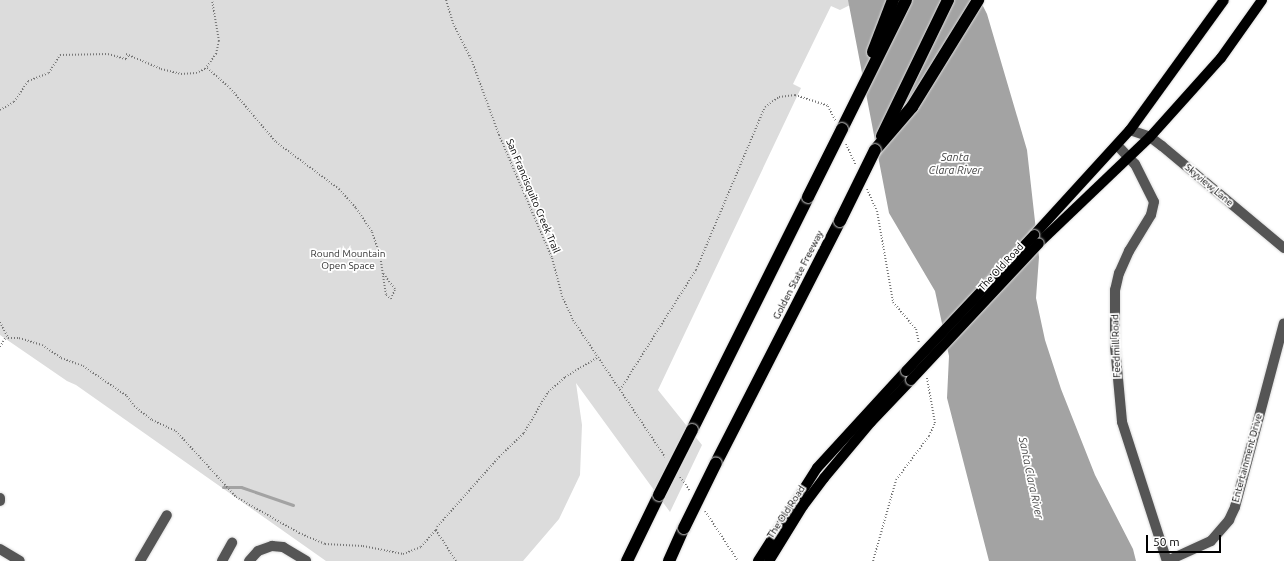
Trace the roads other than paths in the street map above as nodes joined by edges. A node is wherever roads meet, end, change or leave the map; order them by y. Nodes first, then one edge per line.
1 (893, 0) edge
2 (906, 0) edge
3 (948, 0) edge
4 (978, 0) edge
5 (1224, 0) edge
6 (1262, 0) edge
7 (842, 129) junction
8 (1130, 130) junction
9 (1150, 137) junction
10 (1117, 145) junction
11 (875, 150) junction
12 (1128, 156) junction
13 (1037, 239) junction
14 (1284, 248) edge
15 (1284, 323) edge
16 (908, 376) junction
17 (167, 515) dead end
18 (232, 543) dead end
19 (0, 549) edge
20 (20, 561) edge
21 (140, 561) edge
22 (222, 561) edge
23 (249, 561) edge
24 (306, 561) edge
25 (627, 561) edge
26 (668, 561) edge
27 (758, 561) edge
28 (770, 561) edge
29 (1168, 561) edge

1 - 7 highway
2 - 7 highway
3 - 11 highway, Golden State Freeway
4 - 11 highway
5 - 8 main road, The Old Road
6 - 9 main road, The Old Road
7 - 25 highway, bridge
8 - 9 street, Skyview Lane
8 - 10 main road, The Old Road
9 - 12 main road, The Old Road
9 - 14 street, Skyview Lane
10 - 12 street, Feedmill Road
10 - 13 main road, The Old Road
11 - 26 highway, Golden State Freeway, bridge
12 - 13 main road, The Old Road
12 - 29 street, Feedmill Road
13 - 16 main road, The Old Road, bridge
15 - 29 street, Entertainment Drive
16 - 27 main road, The Old Road
16 - 28 main road, The Old Road
17 - 21 street
18 - 22 street
19 - 20 street
23 - 24 street

